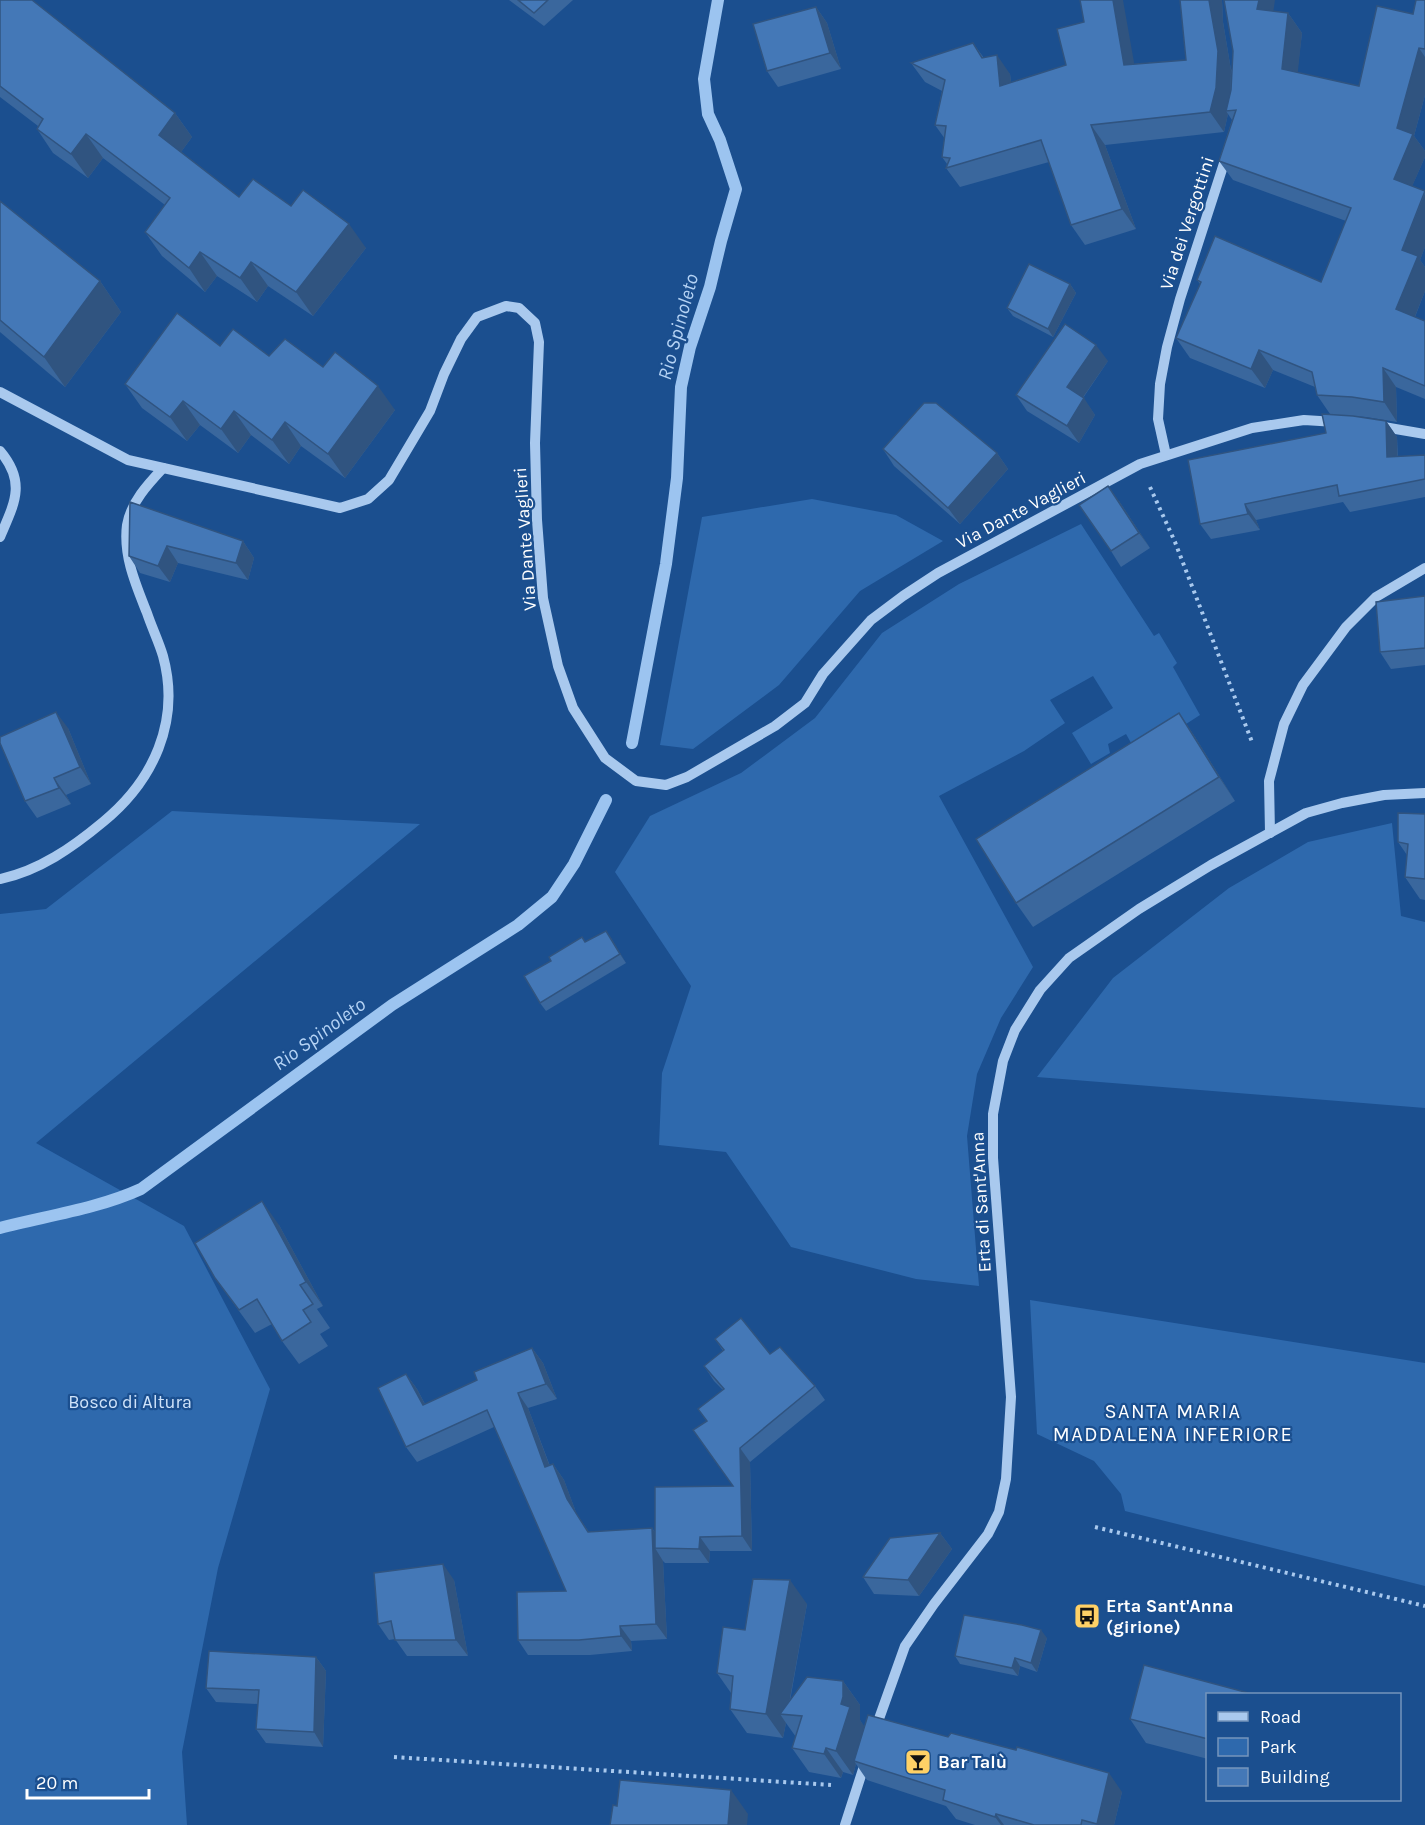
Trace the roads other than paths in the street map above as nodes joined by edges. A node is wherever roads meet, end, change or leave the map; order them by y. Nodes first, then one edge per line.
1 (1229, 147) edge
2 (0, 392) edge
3 (1344, 422) edge
4 (1365, 424) edge
5 (1425, 434) edge
6 (0, 451) edge
7 (1166, 455) junction
8 (163, 468) junction
9 (0, 537) edge
10 (1425, 568) edge
11 (1425, 793) edge
12 (1270, 833) junction
13 (0, 879) edge
14 (872, 1741) edge
15 (868, 1752) edge
16 (846, 1825) edge

1 - 7 street, Via dei Vergottini
2 - 8 street, Via Dante Vaglieri
3 - 7 street, Via Dante Vaglieri
4 - 5 street
6 - 9 street
7 - 8 street, Via Dante Vaglieri
8 - 13 street
10 - 12 street
11 - 12 street, Erta di Sant'Anna
12 - 14 street, Erta di Sant'Anna
15 - 16 street

